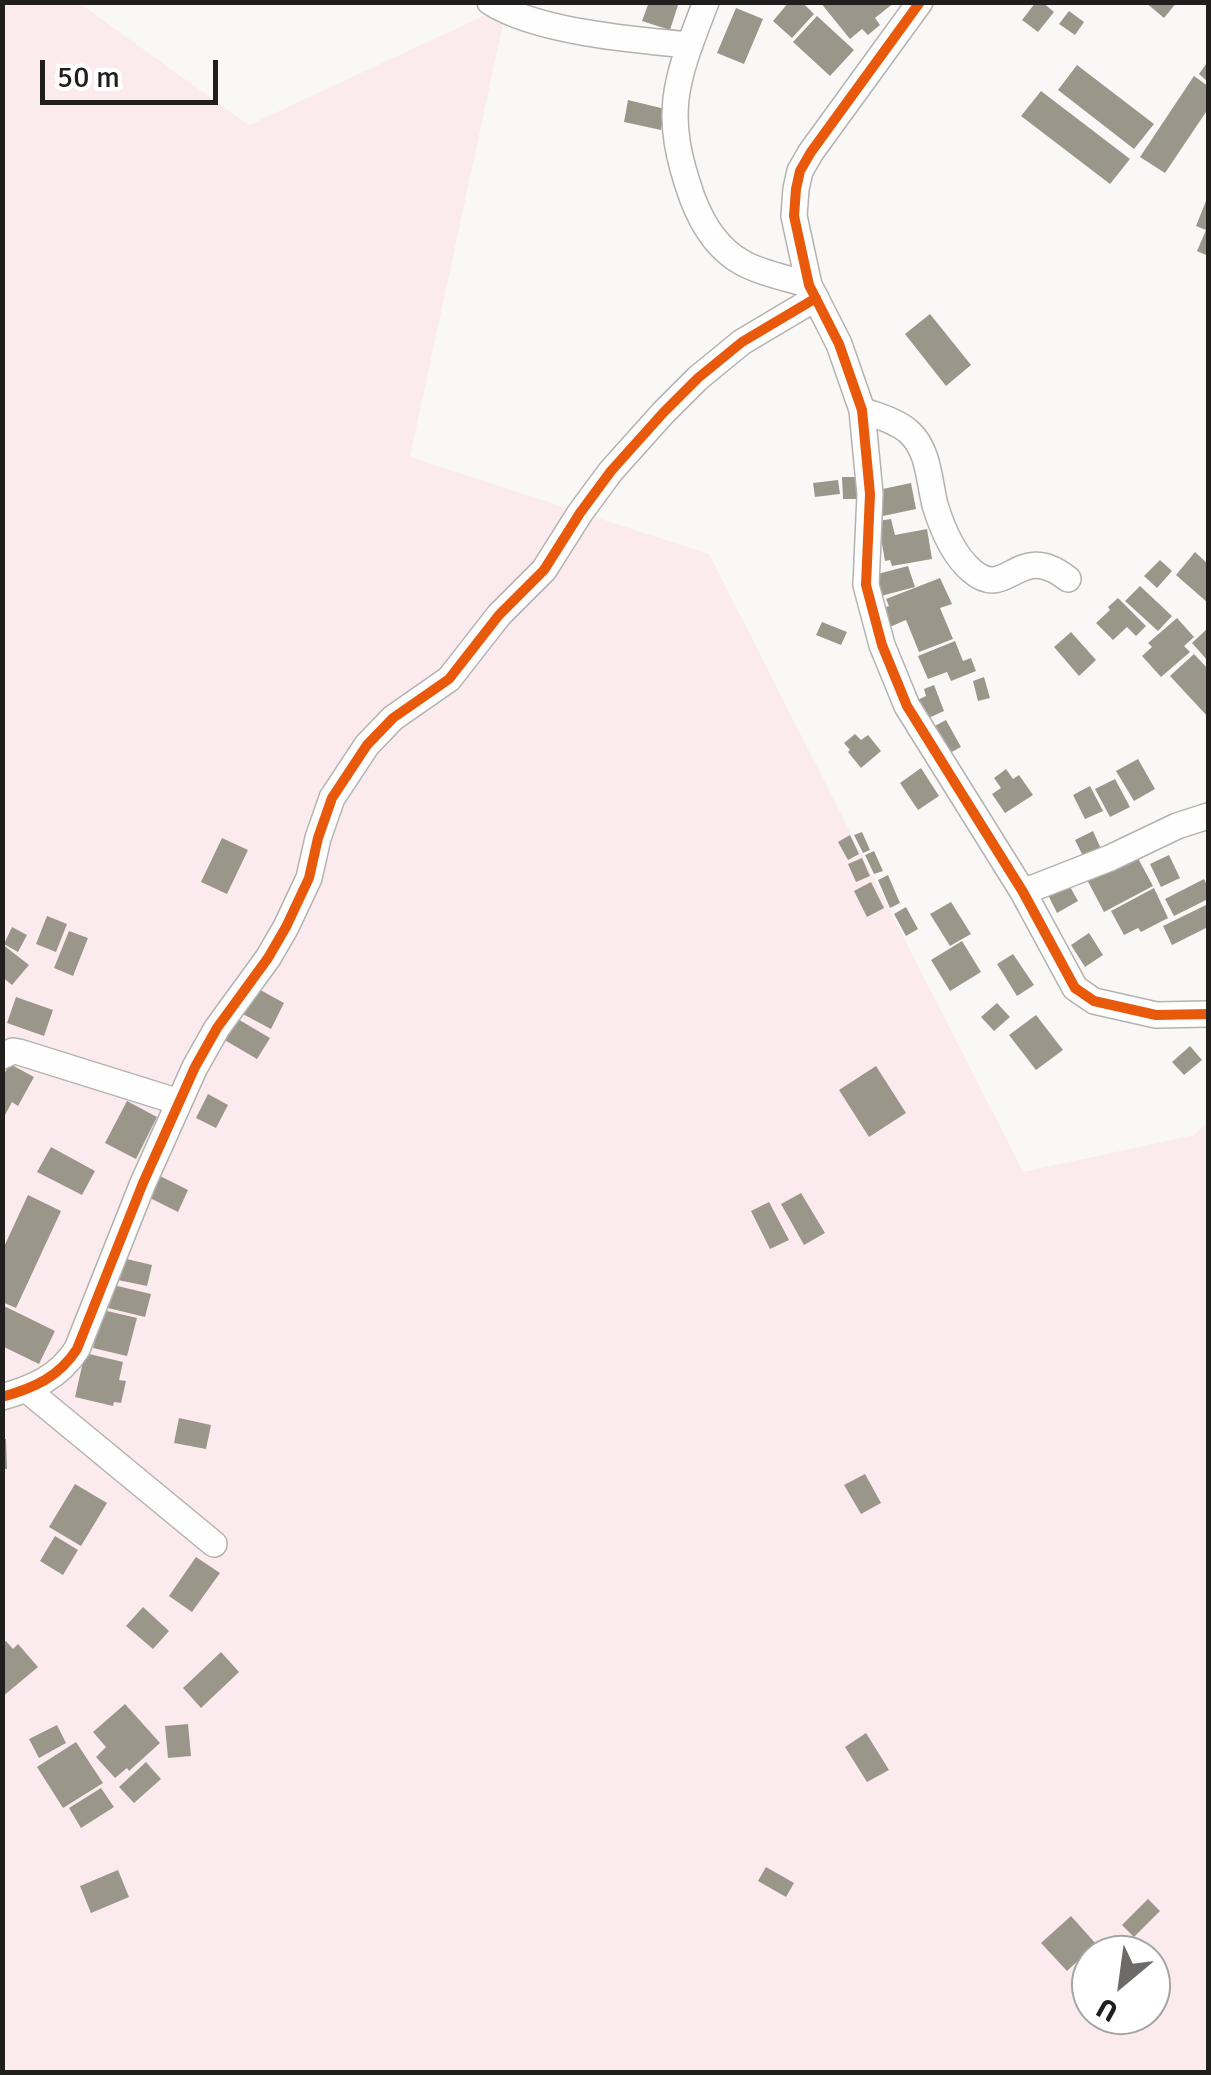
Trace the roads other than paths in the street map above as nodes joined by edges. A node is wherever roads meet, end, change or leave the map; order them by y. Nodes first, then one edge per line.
1 (490, 2) edge
2 (706, 2) edge
3 (920, 2) edge
4 (690, 45) junction
5 (813, 291) junction
6 (862, 410) junction
7 (1068, 578) dead end
8 (1208, 816) edge
9 (1023, 892) junction
10 (1208, 1014) edge
11 (2, 1056) edge
12 (179, 1102) junction
13 (14, 1393) edge
14 (214, 1544) dead end

1 - 4 street
2 - 4 street
3 - 5 street
4 - 5 street
5 - 6 street
5 - 12 street
6 - 7 street
6 - 9 street
8 - 9 street
9 - 10 street
11 - 12 street
12 - 13 street
13 - 14 street

